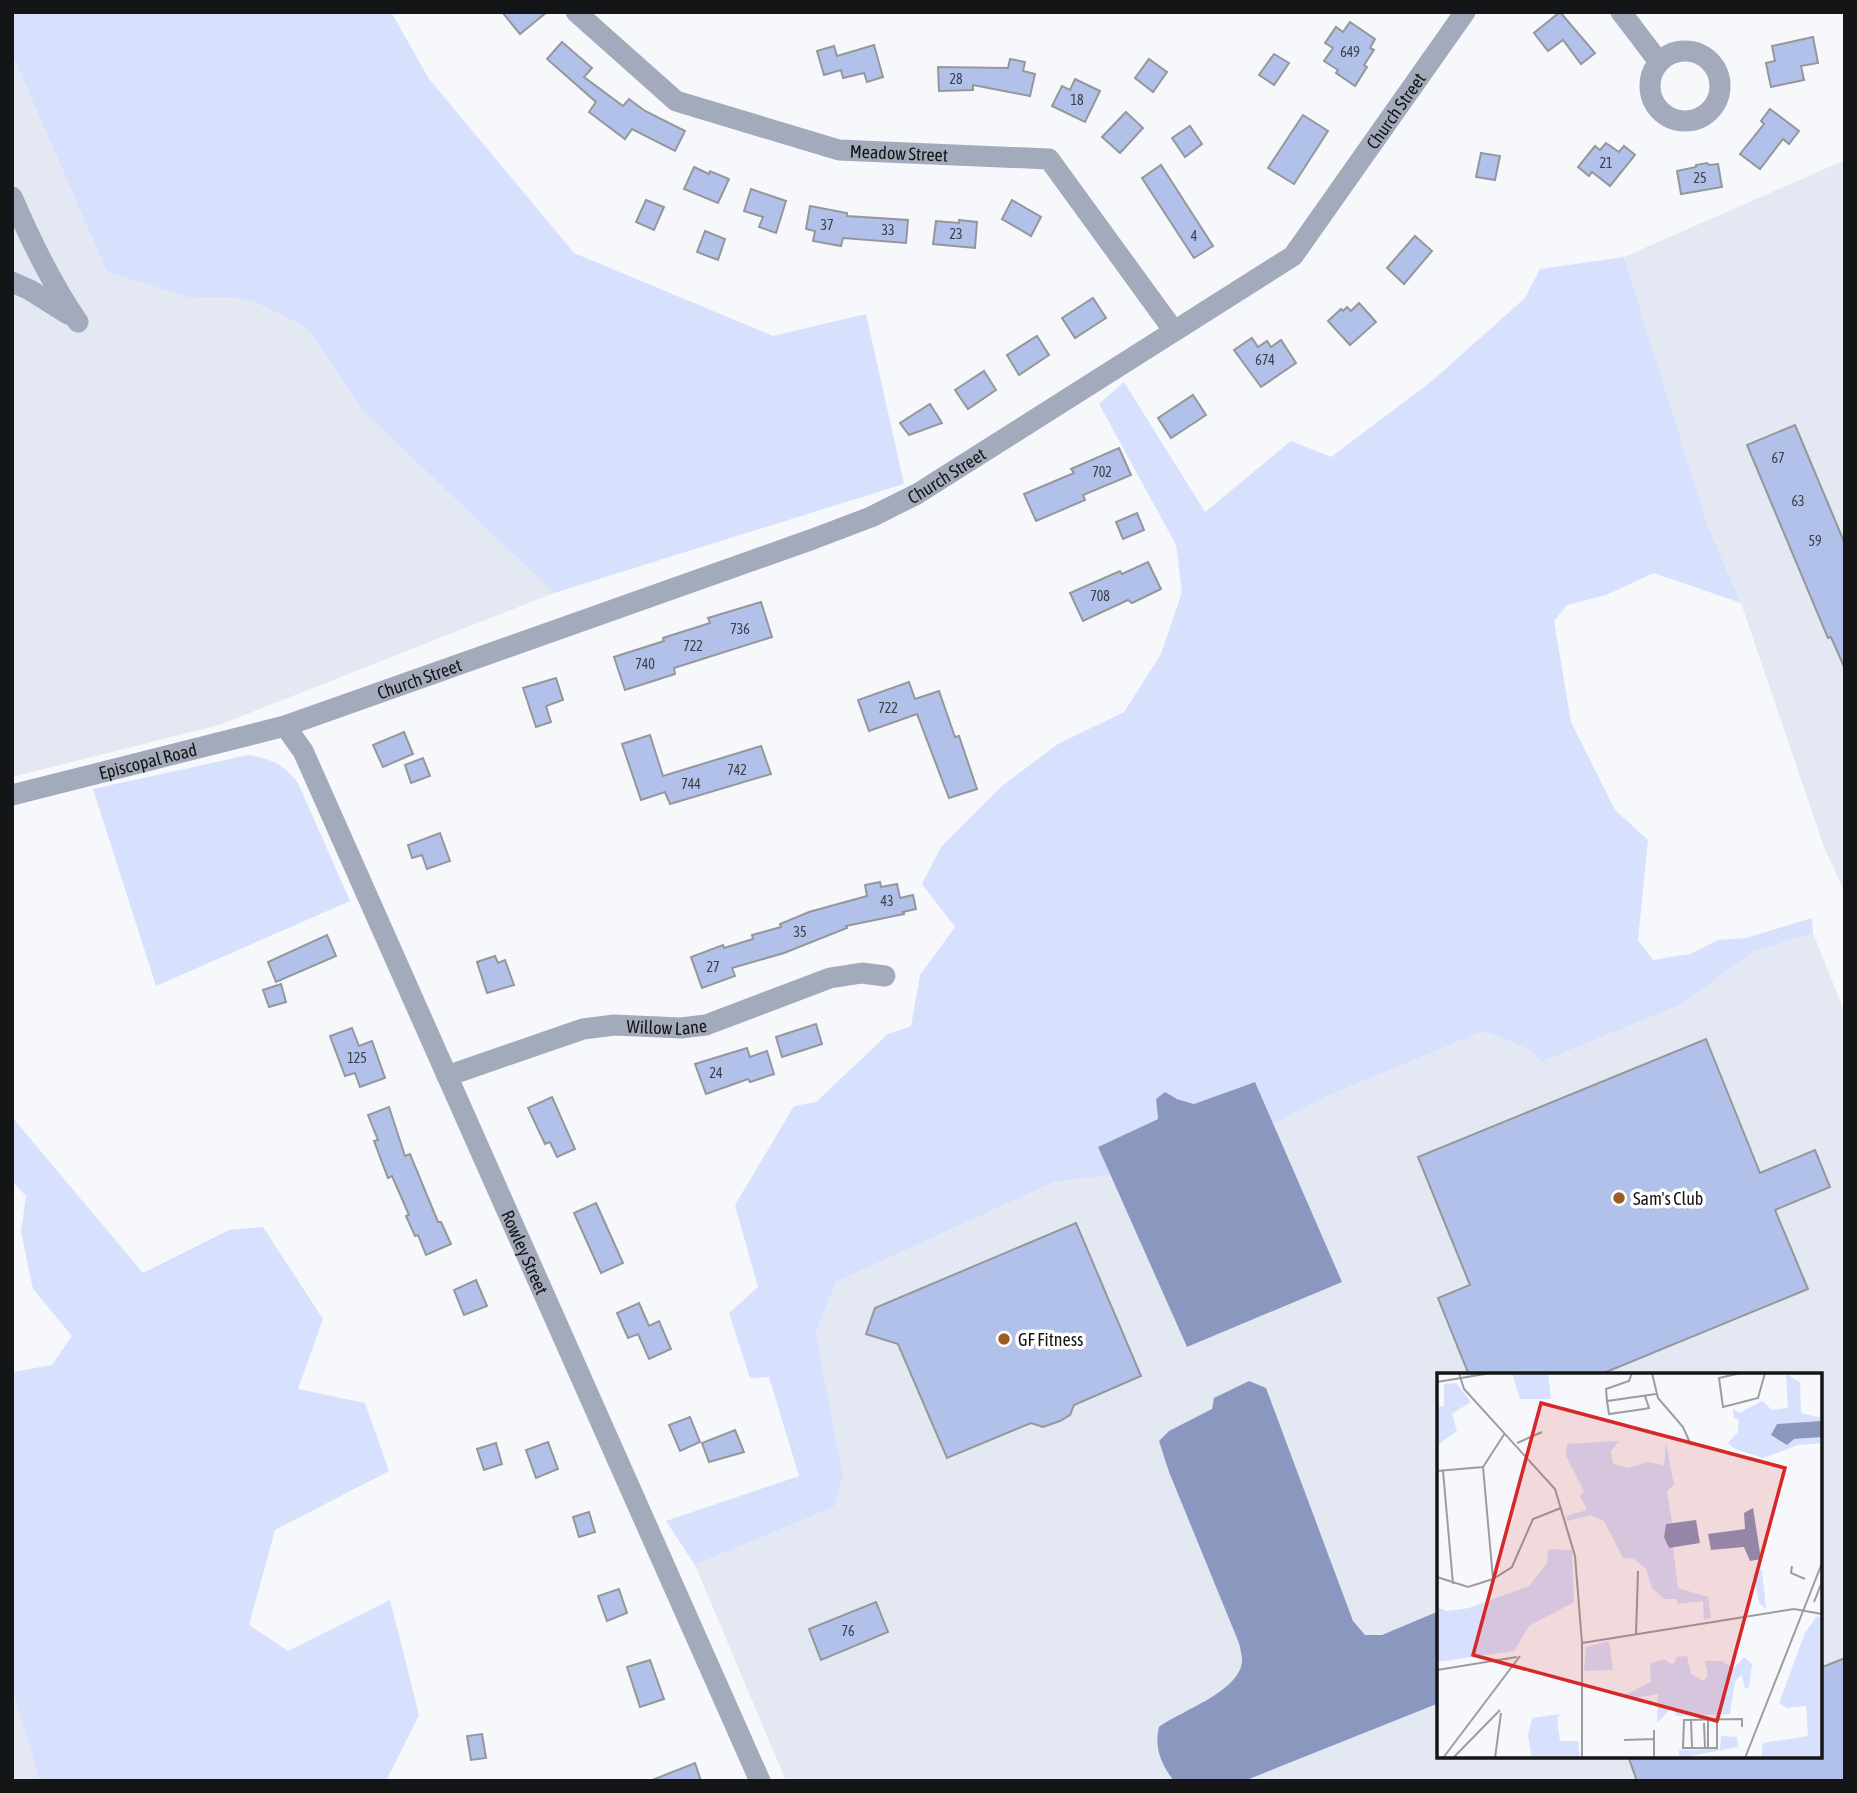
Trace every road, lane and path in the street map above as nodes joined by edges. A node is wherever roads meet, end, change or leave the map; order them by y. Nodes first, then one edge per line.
1 (576, 12) edge
2 (1465, 12) edge
3 (1620, 12) edge
4 (1659, 62) dead end
5 (12, 197) edge
6 (12, 282) edge
7 (1174, 331) junction
8 (285, 726) junction
9 (12, 795) edge
10 (885, 976) dead end
11 (447, 1076) junction
12 (760, 1781) edge

1 - 7 street, Meadow Street
2 - 7 street, Church Street
3 - 4 street
5 - 6 street
7 - 8 street, Church Street
8 - 9 street, Episcopal Road
8 - 11 street, Rowley Street
10 - 11 street, Willow Lane
11 - 12 street, Rowley Street

